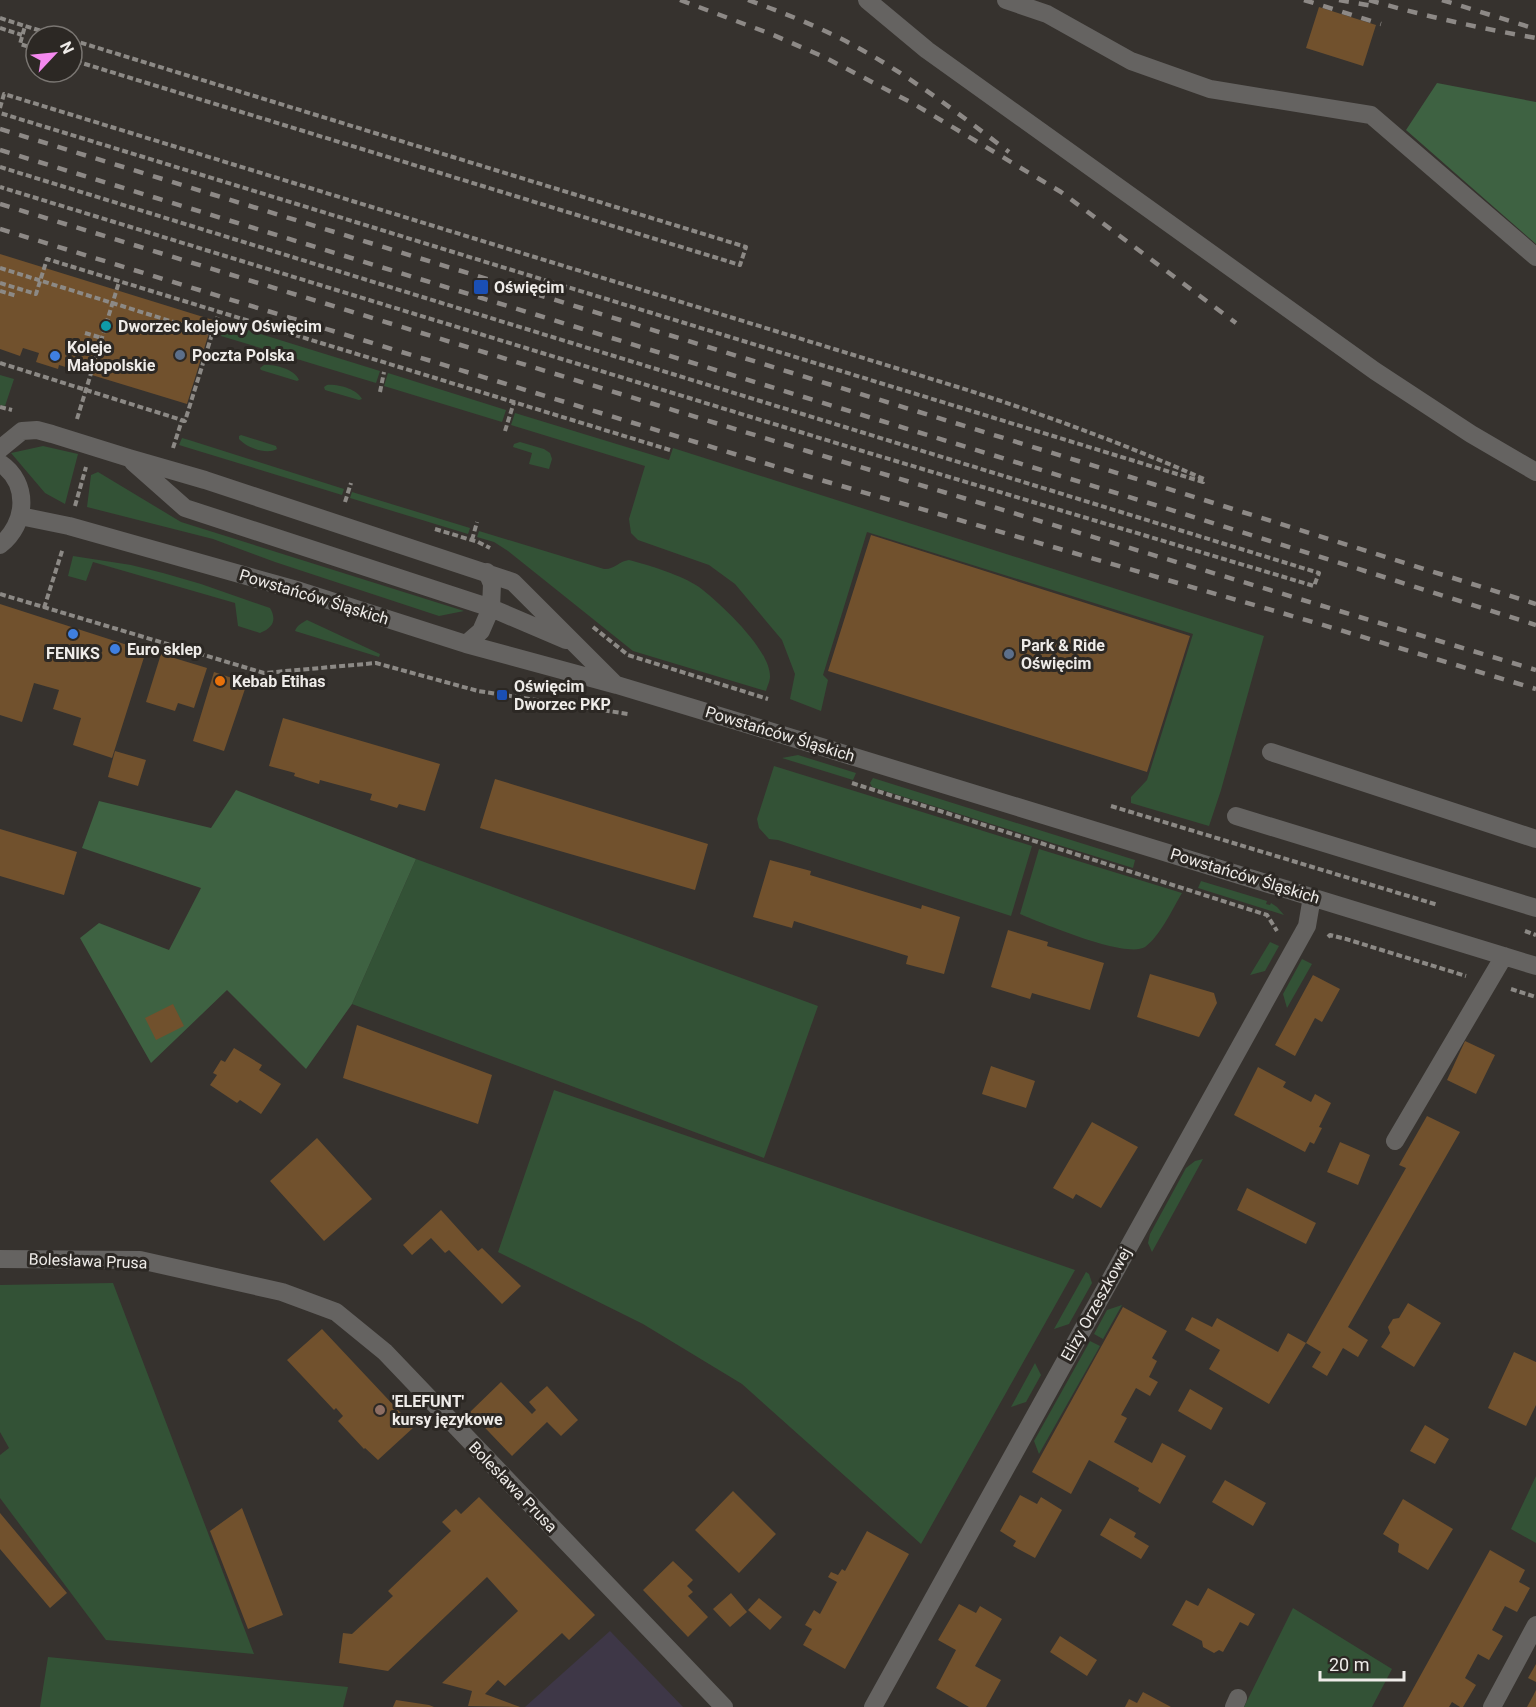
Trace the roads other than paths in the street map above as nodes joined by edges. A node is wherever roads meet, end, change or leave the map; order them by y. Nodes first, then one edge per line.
1 (867, 0) edge
2 (1006, 0) edge
3 (1536, 257) edge
4 (0, 449) edge
5 (129, 458) junction
6 (0, 463) edge
7 (1536, 472) edge
8 (20, 516) junction
9 (0, 545) edge
10 (487, 572) junction
11 (491, 608) junction
12 (466, 644) junction
13 (575, 644) junction
14 (617, 685) junction
15 (1270, 752) dead end
16 (1236, 816) dead end
17 (1536, 839) edge
18 (1312, 897) junction
19 (1536, 908) edge
20 (1504, 956) junction
21 (1536, 966) edge
22 (1395, 1141) dead end
23 (0, 1259) edge
24 (1536, 1625) edge
25 (724, 1707) edge
26 (873, 1707) edge
27 (1492, 1707) edge

1 - 7 street
2 - 3 street
4 - 5 street
5 - 10 street
5 - 11 street
6 - 8 street
8 - 9 street
8 - 12 street, Powstańców Śląskich
10 - 11 street
10 - 13 street
11 - 12 street
11 - 13 street
12 - 14 street, Powstańców Śląskich
13 - 14 street
14 - 18 street, Powstańców Śląskich
15 - 17 street
16 - 19 street
18 - 20 street, Powstańców Śląskich
18 - 26 street, Elizy Orzeszkowej
20 - 21 street, Powstańców Śląskich
20 - 22 street
23 - 25 street, Bolesława Prusa
24 - 27 street

